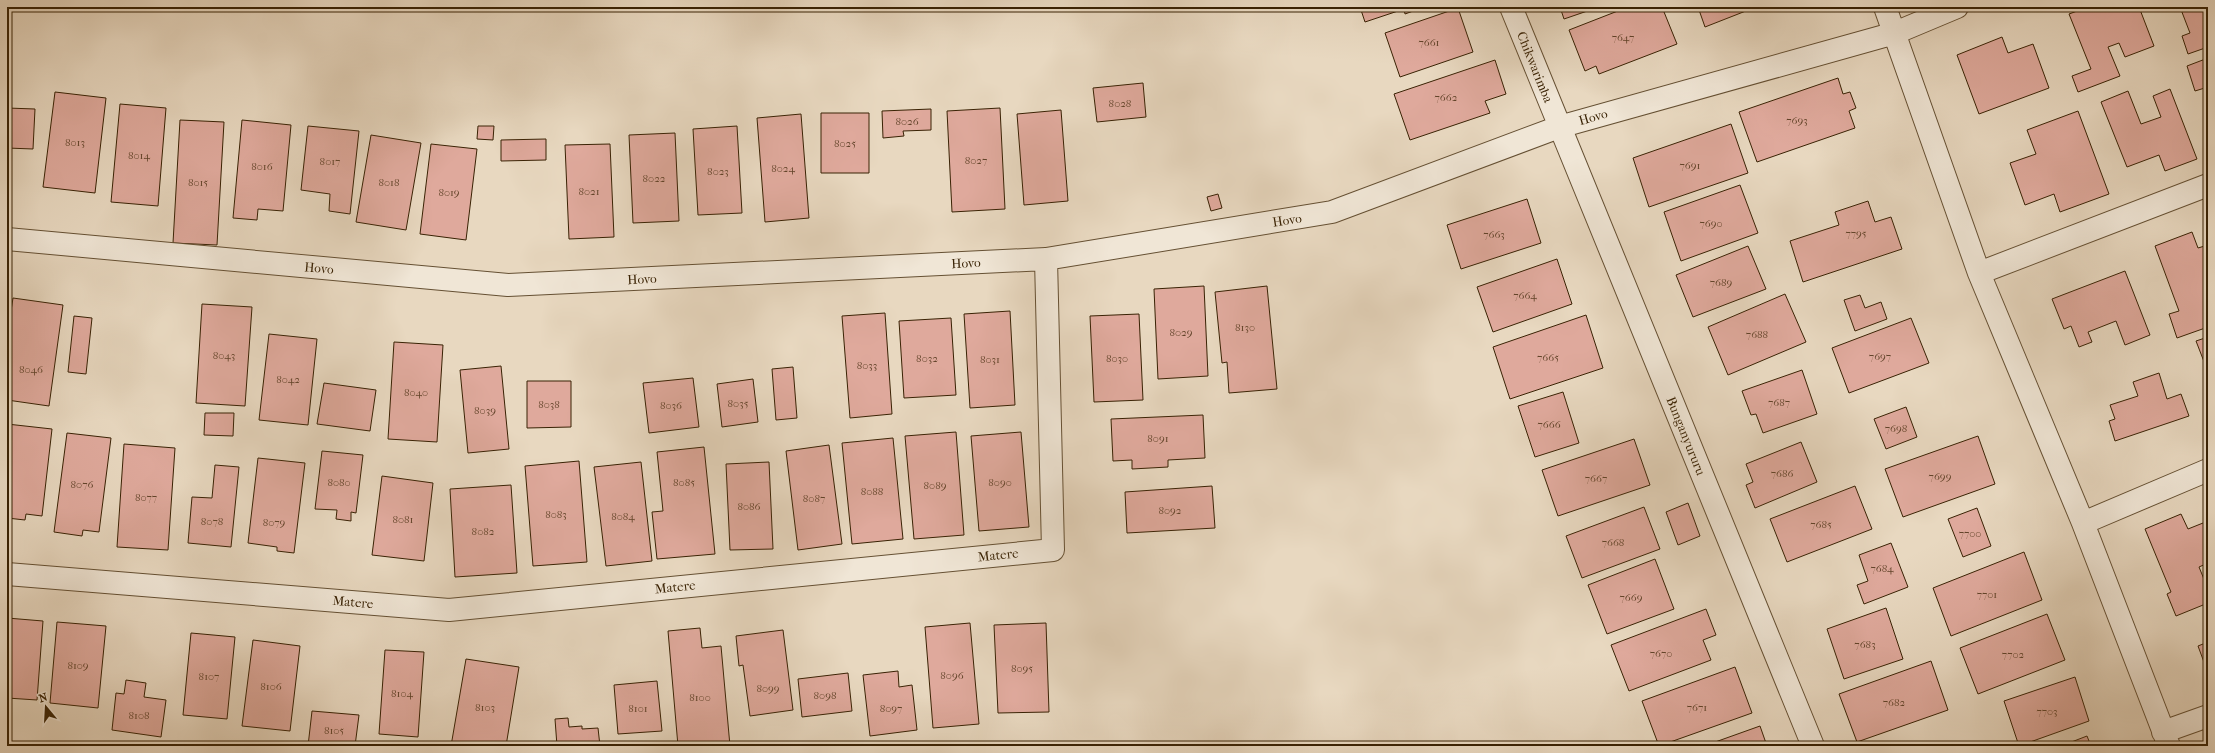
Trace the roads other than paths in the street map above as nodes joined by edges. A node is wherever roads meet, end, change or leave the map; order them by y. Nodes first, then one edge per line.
1 (1511, 7) edge
2 (1885, 7) edge
3 (1957, 7) edge
4 (1895, 33) junction
5 (1559, 127) junction
6 (2208, 185) edge
7 (7, 239) edge
8 (1046, 259) junction
9 (1979, 273) junction
10 (2208, 470) edge
11 (2083, 523) junction
12 (7, 574) edge
13 (2208, 716) edge
14 (2166, 739) edge
15 (1813, 746) edge

1 - 5 street, Chikwarimba
2 - 4 street
3 - 4 street, Hovo
4 - 5 street, Hovo
4 - 9 street
5 - 8 street, Hovo
5 - 15 street, Bunganyururu
6 - 9 street
7 - 8 street, Hovo
8 - 12 street, Matere
9 - 11 street
10 - 11 street
11 - 14 street
13 - 14 street

